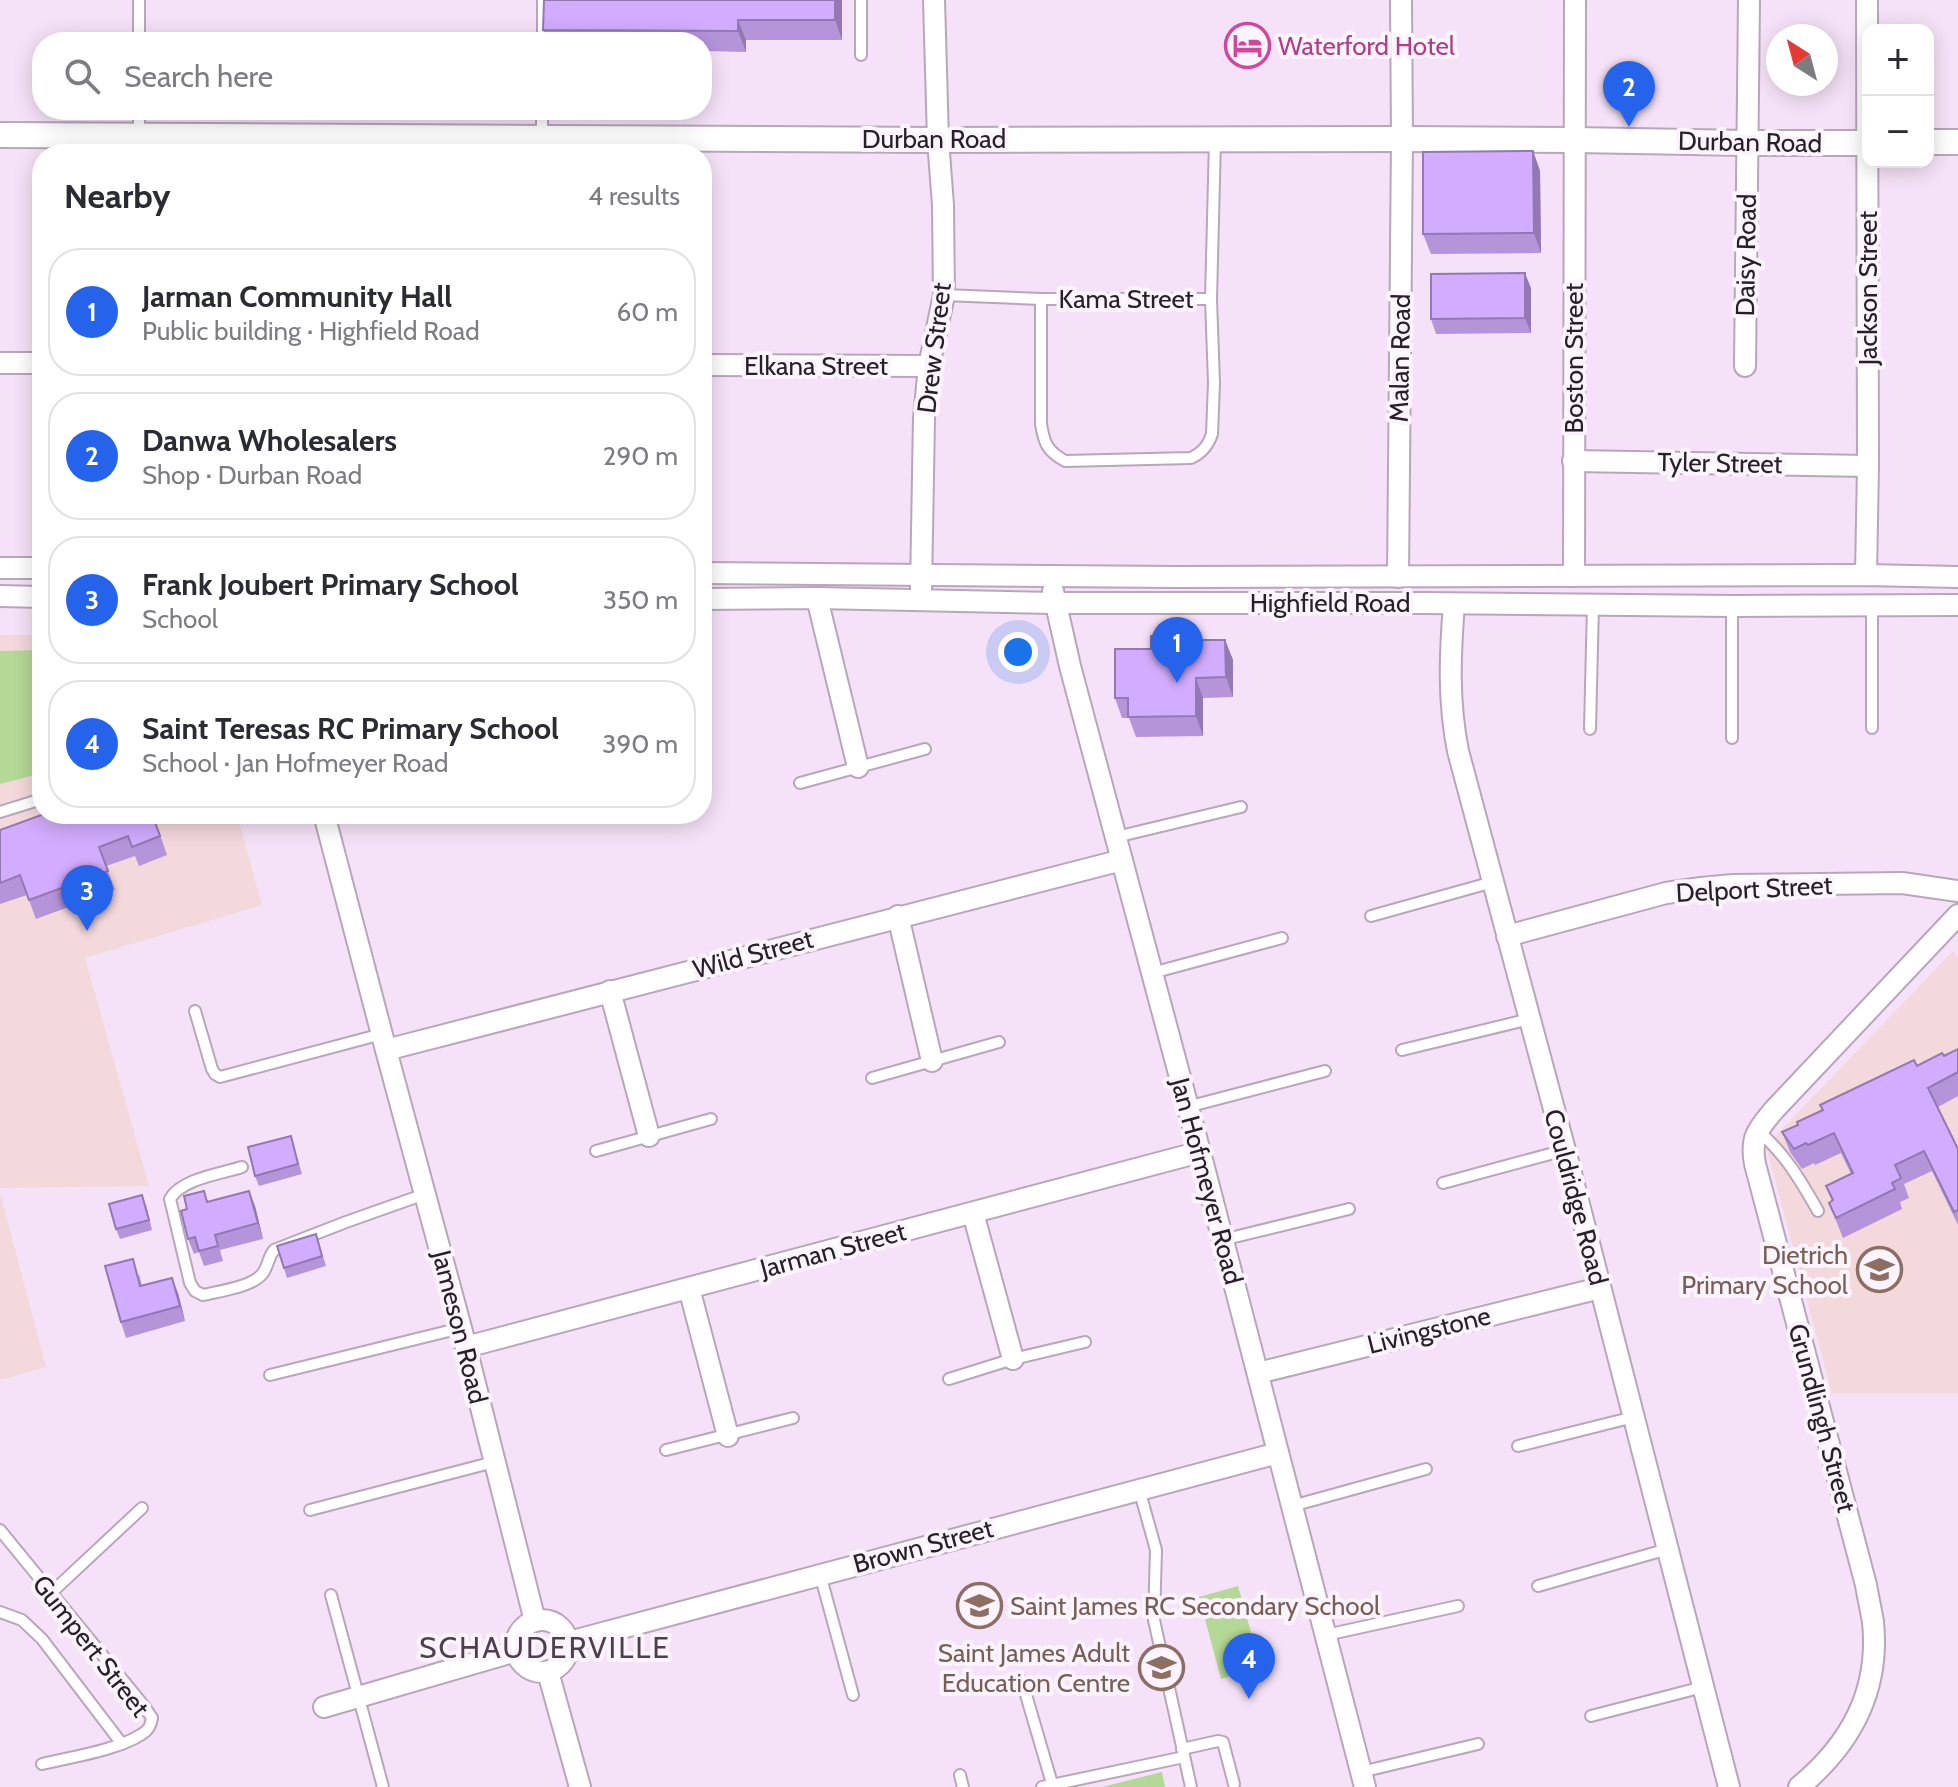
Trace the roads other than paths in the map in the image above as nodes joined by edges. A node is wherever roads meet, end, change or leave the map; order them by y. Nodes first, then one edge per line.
1 (139, 0) edge
2 (543, 0) edge
3 (861, 0) edge
4 (934, 0) edge
5 (1401, 0) edge
6 (1575, 0) edge
7 (1749, 0) edge
8 (1867, 0) edge
9 (139, 32) edge
10 (543, 32) edge
11 (861, 55) dead end
12 (1868, 96) edge
13 (139, 120) edge
14 (542, 120) edge
15 (0, 135) edge
16 (139, 136) junction
17 (542, 138) junction
18 (1215, 138) junction
19 (1402, 139) junction
20 (938, 140) junction
21 (1576, 140) junction
22 (1934, 142) edge
23 (1958, 142) edge
24 (1748, 143) junction
25 (1862, 143) edge
26 (1868, 168) edge
27 (944, 295) junction
28 (1041, 299) junction
29 (1211, 299) junction
30 (0, 363) edge
31 (32, 363) edge
32 (712, 365) edge
33 (929, 366) junction
34 (1745, 366) dead end
35 (1573, 461) junction
36 (1868, 466) junction
37 (0, 568) edge
38 (32, 568) edge
39 (712, 573) edge
40 (921, 575) junction
41 (1050, 575) junction
42 (1866, 575) junction
43 (1574, 576) junction
44 (1398, 577) junction
45 (1958, 577) edge
46 (0, 596) edge
47 (32, 597) edge
48 (817, 598) junction
49 (712, 599) edge
50 (921, 601) junction
51 (1055, 603) junction
52 (1454, 604) junction
53 (1593, 605) junction
54 (1872, 605) junction
55 (1958, 605) edge
56 (1732, 606) junction
57 (1872, 728) dead end
58 (1590, 729) dead end
59 (1732, 738) dead end
60 (925, 749) dead end
61 (858, 767) junction
62 (800, 783) dead end
63 (32, 802) edge
64 (1241, 807) dead end
65 (0, 812) edge
66 (327, 824) edge
67 (1116, 837) junction
68 (1122, 860) junction
69 (1493, 882) junction
70 (1958, 891) edge
71 (1958, 915) edge
72 (898, 916) junction
73 (1371, 916) dead end
74 (1507, 936) junction
75 (1282, 938) dead end
76 (1152, 973) junction
77 (610, 991) junction
78 (195, 1011) dead end
79 (1530, 1019) junction
80 (384, 1042) junction
81 (999, 1042) dead end
82 (1402, 1050) dead end
83 (932, 1061) junction
84 (1325, 1071) dead end
85 (872, 1078) dead end
86 (1187, 1107) junction
87 (711, 1119) dead end
88 (1757, 1130) junction
89 (649, 1136) junction
90 (1565, 1150) junction
91 (596, 1151) dead end
92 (1200, 1152) junction
93 (242, 1167) dead end
94 (1443, 1183) dead end
95 (425, 1194) junction
96 (1349, 1209) dead end
97 (1818, 1211) dead end
98 (973, 1213) junction
99 (1222, 1240) junction
100 (689, 1288) junction
101 (1600, 1288) junction
102 (464, 1337) junction
103 (1085, 1342) dead end
104 (1013, 1359) junction
105 (1258, 1373) junction
106 (270, 1375) dead end
107 (949, 1379) dead end
108 (1634, 1417) junction
109 (793, 1418) dead end
110 (728, 1436) junction
111 (1518, 1446) dead end
112 (666, 1450) dead end
113 (1278, 1453) junction
114 (494, 1462) junction
115 (1426, 1469) dead end
116 (1139, 1489) junction
117 (1292, 1506) junction
118 (142, 1508) dead end
119 (310, 1510) dead end
120 (0, 1530) edge
121 (1668, 1549) junction
122 (820, 1574) junction
123 (1538, 1586) dead end
124 (51, 1593) junction
125 (331, 1595) dead end
126 (1458, 1606) dead end
127 (0, 1612) edge
128 (535, 1621) junction
129 (1326, 1635) junction
130 (569, 1642) junction
131 (516, 1651) junction
132 (548, 1672) junction
133 (1022, 1681) dead end
134 (1703, 1687) junction
135 (853, 1695) dead end
136 (359, 1698) junction
137 (324, 1707) dead end
138 (1591, 1716) dead end
139 (122, 1744) junction
140 (1478, 1744) dead end
141 (1183, 1753) junction
142 (42, 1764) dead end
143 (960, 1775) dead end
144 (1363, 1780) edge
145 (1234, 1784) dead end
146 (1049, 1786) edge
147 (383, 1787) edge
148 (580, 1787) edge
149 (963, 1787) edge
150 (1191, 1787) edge
151 (1729, 1787) edge
152 (1799, 1787) edge

1 - 9 lane
2 - 10 lane
3 - 11 lane
4 - 20 street, Drew Street
5 - 19 street, Malan Road
6 - 21 street, Boston Street
7 - 24 street, Daisy Road
8 - 12 street, Jackson Street
13 - 16 lane
14 - 17 lane
15 - 16 street, Durban Road
16 - 17 street, Durban Road
17 - 20 street, Durban Road
18 - 19 street, Durban Road
18 - 20 street, Durban Road
18 - 29 lane, Kama Street
19 - 21 street, Durban Road
19 - 44 street, Malan Road
20 - 27 street, Drew Street
21 - 24 street, Durban Road
21 - 35 street, Boston Street
22 - 23 street
24 - 25 street, Durban Road
24 - 34 street, Daisy Road
26 - 36 street, Jackson Street
27 - 28 lane, Kama Street
27 - 33 street, Drew Street
28 - 29 lane, Kama Street
28 - 29 lane, Kama Street
30 - 31 street
32 - 33 street, Elkana Street
33 - 40 street, Drew Street
35 - 36 street, Tyler Street
35 - 43 street, Boston Street
36 - 42 street, Jackson Street
37 - 38 street
39 - 40 street, Highfield Road
40 - 41 street, Highfield Road
40 - 50 street, Drew Street
41 - 44 street, Highfield Road
41 - 51 street, Jan Hofmeyer Road
42 - 43 street, Highfield Road
42 - 45 street, Highfield Road
43 - 44 street, Highfield Road
46 - 47 street
48 - 49 street, Highfield Road
48 - 50 street, Highfield Road
48 - 61 street
50 - 51 street, Highfield Road
51 - 52 street, Highfield Road
51 - 67 street, Jan Hofmeyer Road
52 - 53 street, Highfield Road
52 - 69 street, Couldridge Road
53 - 56 street, Highfield Road
53 - 58 lane
54 - 55 street, Highfield Road
54 - 56 street, Highfield Road
54 - 57 lane
56 - 59 lane
60 - 61 lane
61 - 62 lane
63 - 65 lane
64 - 67 lane
66 - 80 street, Jameson Road
67 - 68 street, Jan Hofmeyer Road
68 - 72 street, Wild Street
68 - 76 street, Jan Hofmeyer Road
69 - 73 lane
69 - 74 street, Couldridge Road
70 - 74 street, Delport Street
71 - 88 street
72 - 77 street, Wild Street
72 - 83 street
74 - 79 street, Couldridge Road
75 - 76 lane
76 - 86 street, Jan Hofmeyer Road
77 - 80 street, Wild Street
77 - 89 street
78 - 80 lane
79 - 82 lane
79 - 90 street, Couldridge Road
80 - 95 street, Jameson Road
81 - 83 lane
83 - 85 lane
84 - 86 lane
86 - 92 street, Jan Hofmeyer Road
87 - 89 lane
88 - 97 lane
88 - 152 street, Grundlingh Street
89 - 91 lane
90 - 94 lane
90 - 101 street, Couldridge Road
92 - 98 street, Jarman Street
92 - 99 street, Jan Hofmeyer Road
93 - 95 lane
95 - 102 street, Jameson Road
96 - 99 lane
98 - 100 street, Jarman Street
98 - 104 street
99 - 105 street, Jan Hofmeyer Road
100 - 102 street, Jarman Street
100 - 110 street
101 - 105 street, Livingstone
101 - 108 street, Couldridge Road
102 - 106 lane
102 - 114 street, Jameson Road
103 - 104 lane
104 - 107 lane
105 - 113 street, Jan Hofmeyer Road
108 - 111 lane
108 - 121 street, Couldridge Road
109 - 110 lane
110 - 112 lane
113 - 116 street, Brown Street
113 - 117 street, Jan Hofmeyer Road
114 - 119 lane
114 - 128 street, Jameson Road
115 - 117 lane
116 - 122 street, Brown Street
116 - 141 lane
117 - 129 street, Jan Hofmeyer Road
118 - 124 lane
120 - 124 lane, Gumpert Street
121 - 123 lane
121 - 134 street, Couldridge Road
122 - 130 street, Brown Street
122 - 135 lane
124 - 139 lane, Gumpert Street
125 - 136 lane
126 - 129 lane
127 - 139 lane
128 - 130 street
128 - 131 street
129 - 144 street, Jan Hofmeyer Road
130 - 132 street
131 - 132 street
131 - 136 street
132 - 148 street
133 - 146 lane
134 - 138 lane
134 - 151 street, Couldridge Road
136 - 137 street
136 - 147 lane
139 - 142 lane
140 - 144 lane
141 - 145 lane
141 - 146 lane
141 - 150 lane
143 - 149 lane

